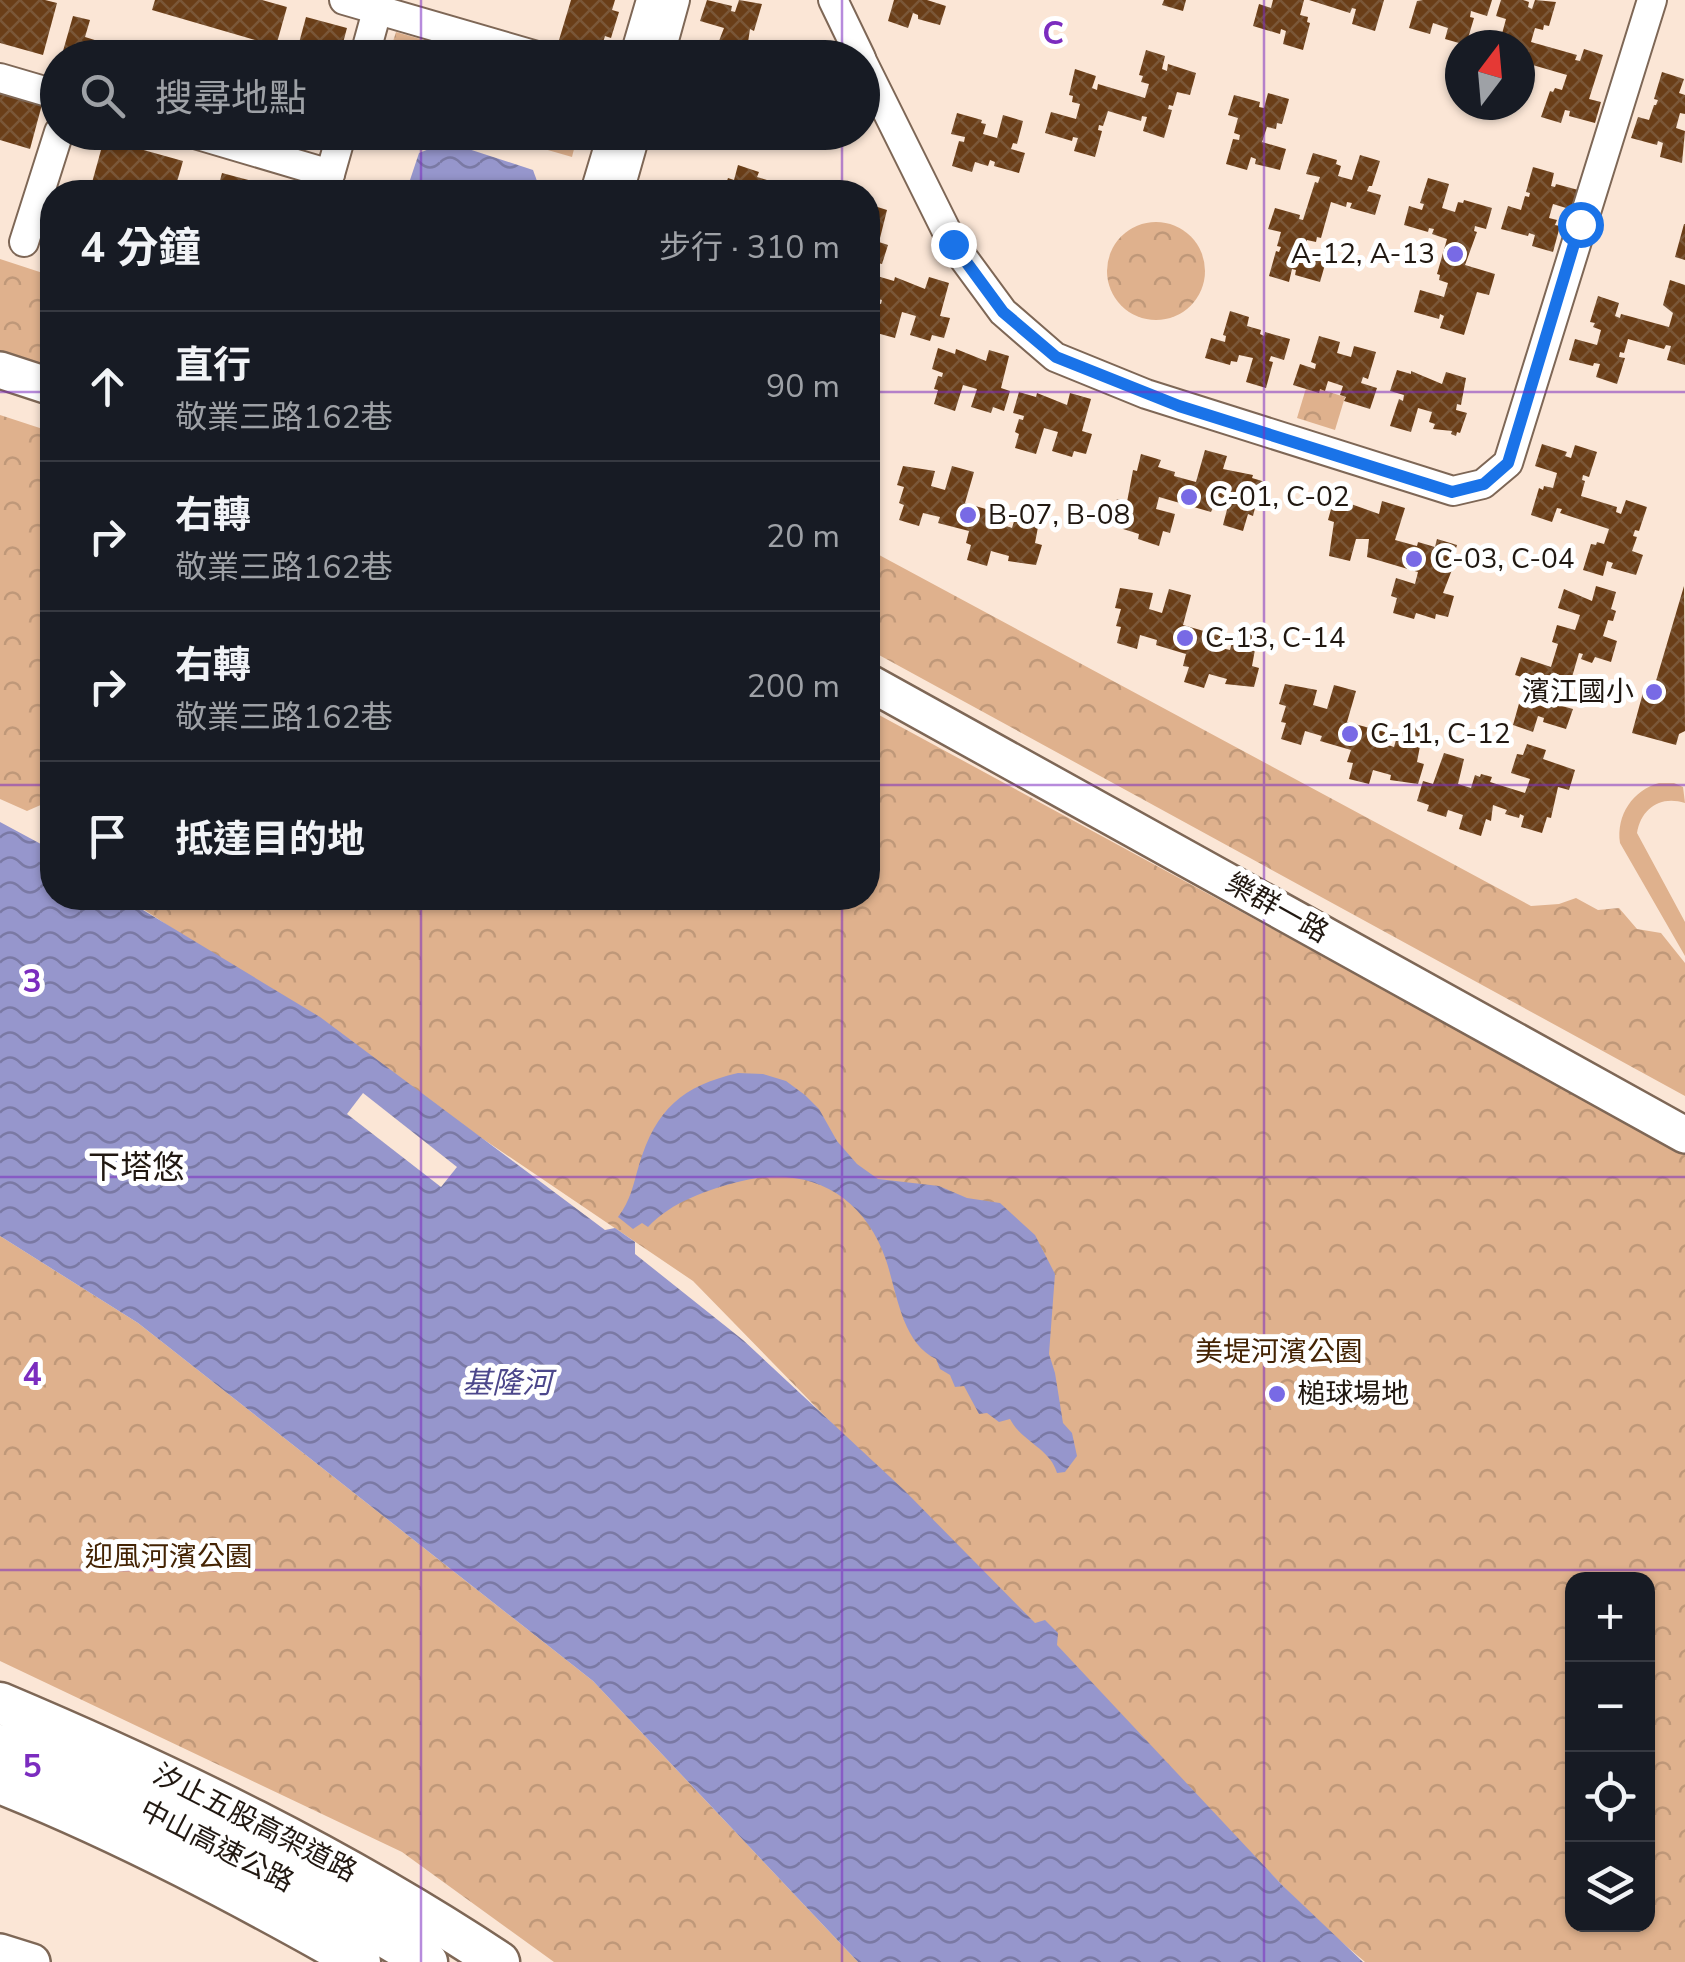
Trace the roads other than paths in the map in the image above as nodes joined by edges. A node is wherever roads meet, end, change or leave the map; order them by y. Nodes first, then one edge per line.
1 (344, 0) edge
2 (652, 0) edge
3 (676, 0) edge
4 (833, 0) edge
5 (1652, 0) edge
6 (379, 5) edge
7 (369, 40) edge
8 (488, 40) edge
9 (640, 40) edge
10 (664, 40) edge
11 (853, 40) edge
12 (0, 78) edge
13 (40, 90) edge
14 (880, 96) edge
15 (53, 150) edge
16 (237, 150) edge
17 (337, 150) edge
18 (607, 150) edge
19 (631, 150) edge
20 (44, 180) edge
21 (320, 180) edge
22 (329, 180) edge
23 (598, 180) edge
24 (622, 180) edge
25 (40, 192) edge
26 (24, 242) dead end
27 (0, 370) edge
28 (40, 383) edge
29 (0, 392) edge
30 (40, 405) edge
31 (880, 664) edge
32 (880, 689) edge
33 (1685, 1111) edge
34 (1685, 1135) edge
35 (0, 1704) edge
36 (0, 1745) edge
37 (0, 1784) edge
38 (0, 1952) edge
39 (32, 1962) edge
40 (360, 1962) edge
41 (427, 1962) edge
42 (499, 1962) edge

1 - 6 street
2 - 9 street
3 - 10 street
4 - 11 street
5 - 14 street
6 - 7 street
6 - 8 street
12 - 13 street
15 - 20 street
16 - 21 street
17 - 22 street
18 - 23 street
19 - 24 street
25 - 26 street
27 - 28 main road
29 - 30 main road
31 - 33 main road, 樂群一路
32 - 34 main road, 樂群一路
35 - 42 highway, 汐止五股高架道路
36 - 41 highway, 中山高速公路
37 - 40 highway, 中山高速公路
38 - 39 main road

